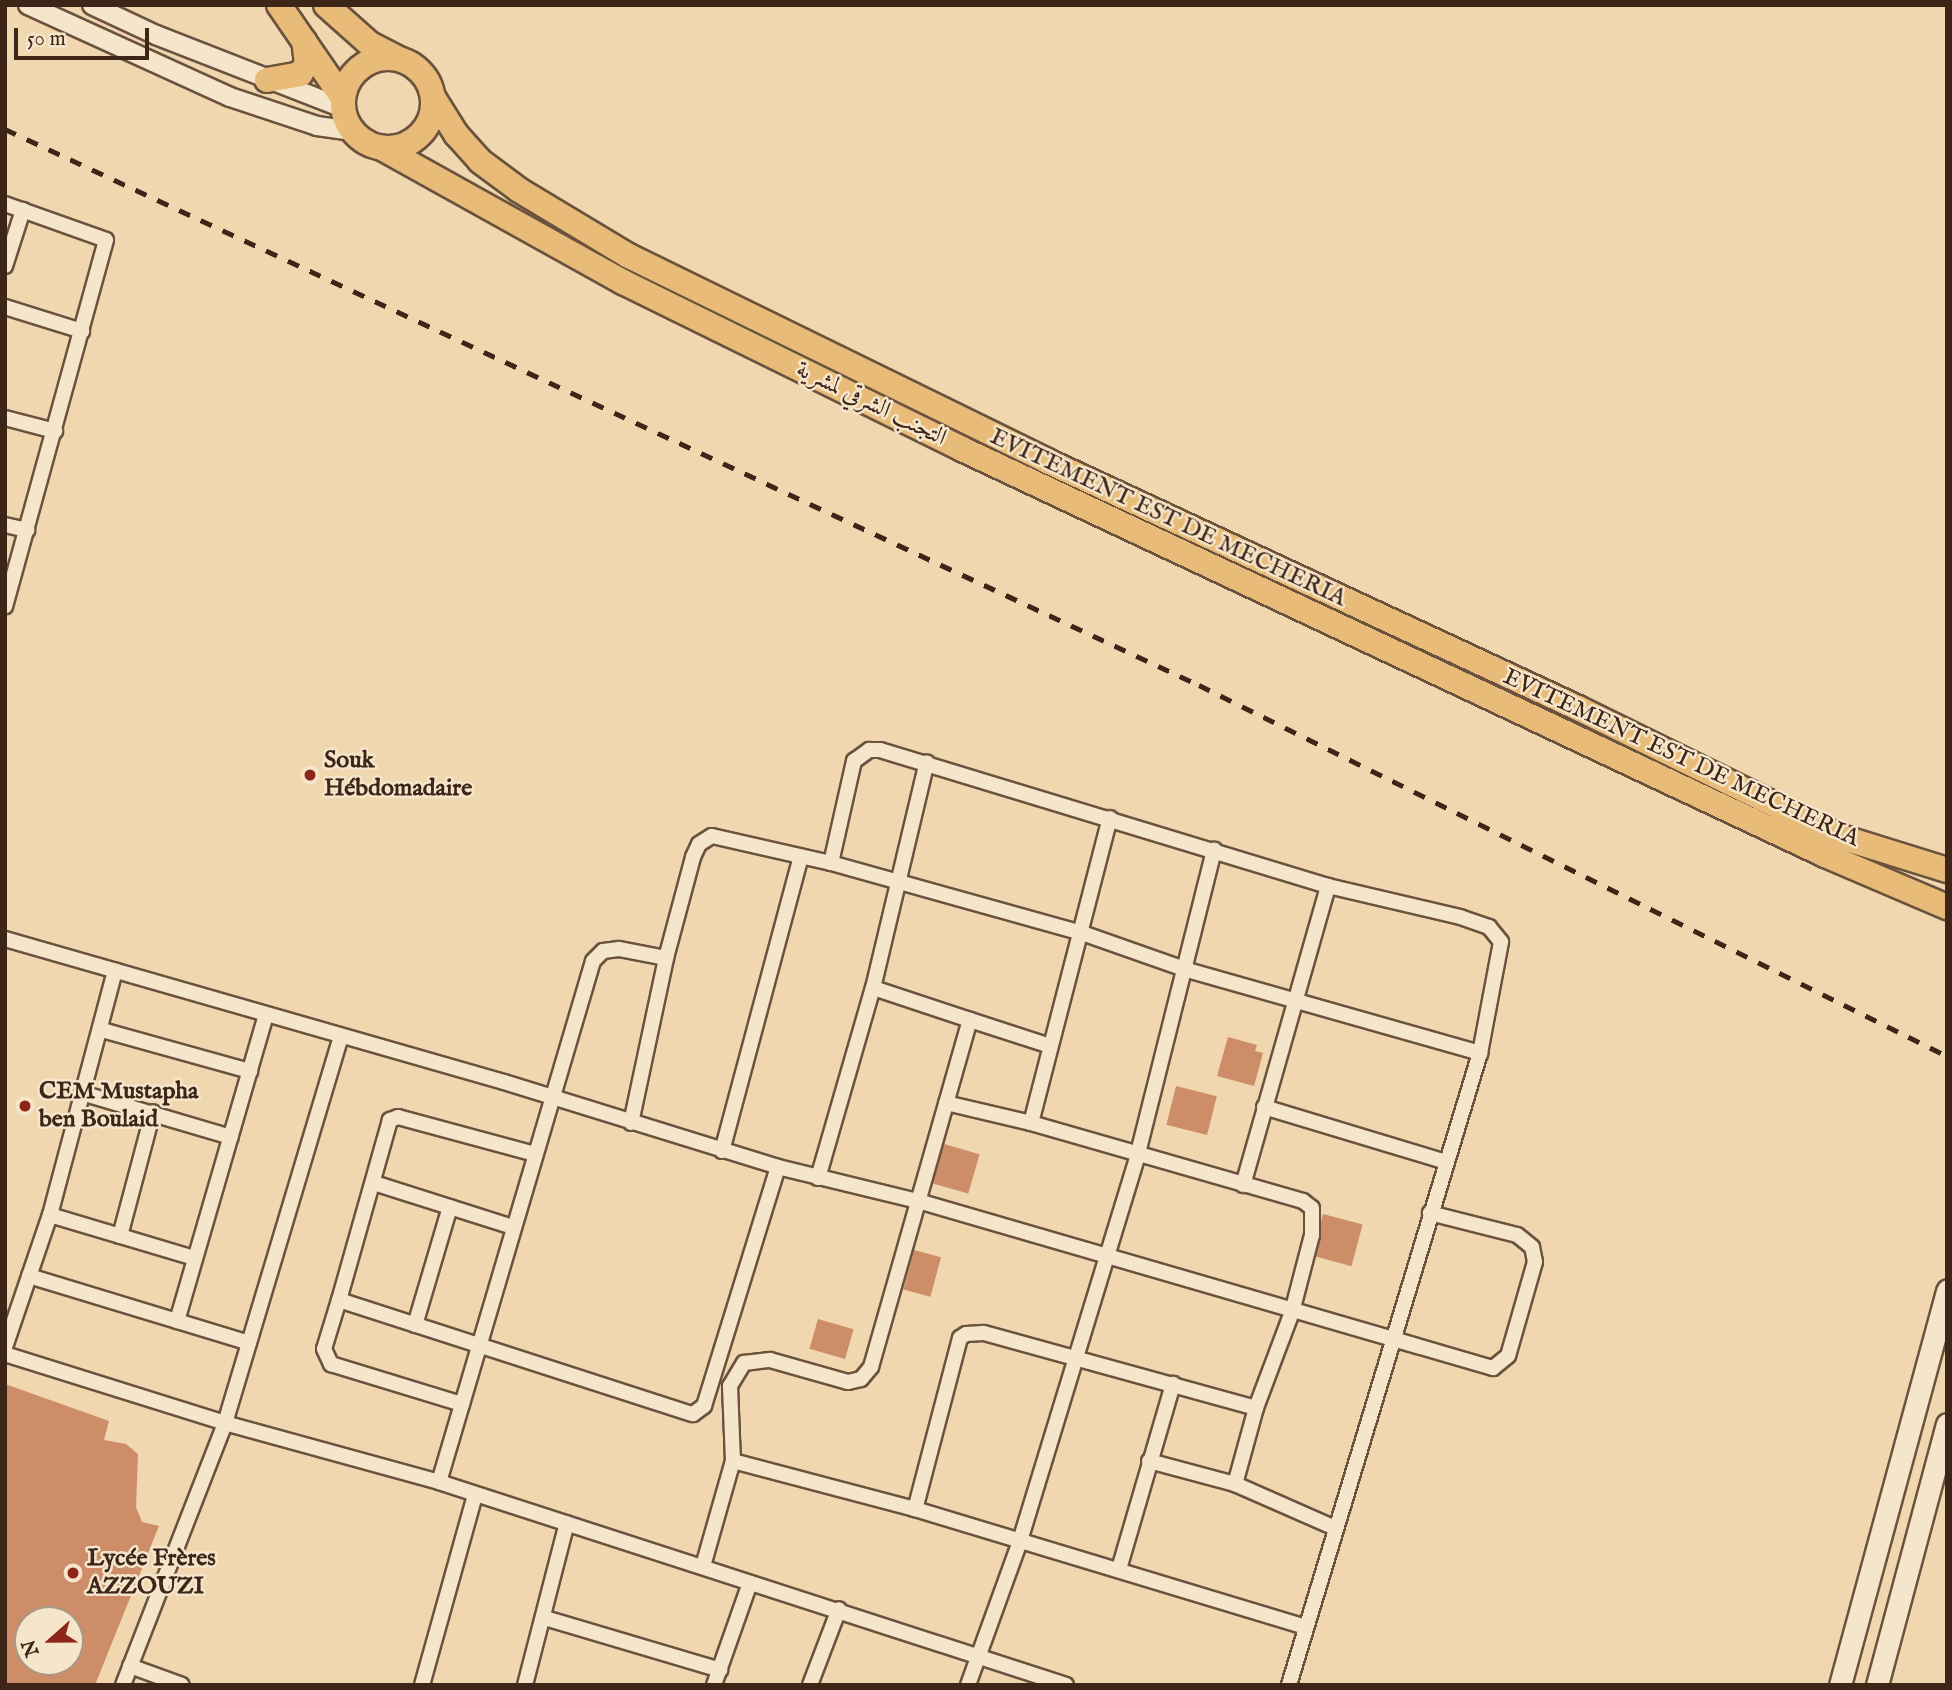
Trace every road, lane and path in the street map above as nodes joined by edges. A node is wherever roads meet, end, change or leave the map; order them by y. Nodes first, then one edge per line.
1 (28, 5) edge
2 (92, 5) edge
3 (279, 5) edge
4 (326, 5) edge
5 (304, 41) junction
6 (405, 61) junction
7 (267, 80) junction
8 (433, 97) junction
9 (346, 112) junction
10 (382, 148) junction
11 (5, 204) edge
12 (23, 210) junction
13 (5, 266) edge
14 (5, 307) edge
15 (82, 331) junction
16 (5, 418) edge
17 (55, 431) junction
18 (5, 525) edge
19 (27, 530) junction
20 (5, 606) edge
21 (927, 762) junction
22 (1110, 818) junction
23 (1214, 850) junction
24 (1825, 855) joint
25 (801, 857) junction
26 (831, 863) junction
27 (1947, 870) edge
28 (900, 882) junction
29 (1328, 886) junction
30 (1947, 907) edge
31 (1082, 933) junction
32 (5, 939) edge
33 (666, 958) junction
34 (115, 970) junction
35 (1187, 970) junction
36 (873, 988) junction
37 (1295, 999) junction
38 (266, 1015) junction
39 (970, 1020) junction
40 (102, 1030) junction
41 (341, 1037) junction
42 (1050, 1046) junction
43 (1480, 1053) junction
44 (250, 1071) junction
45 (85, 1094) junction
46 (555, 1099) junction
47 (946, 1104) junction
48 (1264, 1108) junction
49 (153, 1112) junction
50 (1031, 1122) junction
51 (631, 1124) junction
52 (231, 1137) junction
53 (722, 1151) junction
54 (534, 1154) junction
55 (1137, 1157) junction
56 (1446, 1162) junction
57 (778, 1167) junction
58 (818, 1178) junction
59 (374, 1182) junction
60 (1243, 1185) junction
61 (918, 1201) junction
62 (450, 1207) junction
63 (1430, 1213) junction
64 (50, 1215) junction
65 (513, 1227) junction
66 (120, 1236) junction
67 (1107, 1257) junction
68 (194, 1258) junction
69 (29, 1276) junction
70 (1947, 1290) edge
71 (339, 1300) junction
72 (1292, 1312) junction
73 (177, 1321) junction
74 (415, 1325) junction
75 (1392, 1342) junction
76 (249, 1343) junction
77 (5, 1347) edge
78 (479, 1347) junction
79 (5, 1354) edge
80 (1072, 1359) junction
81 (1173, 1384) junction
82 (461, 1404) junction
83 (1256, 1408) junction
84 (225, 1423) junction
85 (1947, 1424) edge
86 (733, 1461) junction
87 (1149, 1461) junction
88 (439, 1482) junction
89 (1235, 1484) junction
90 (475, 1495) junction
91 (915, 1509) junction
92 (567, 1524) junction
93 (1335, 1528) junction
94 (1019, 1544) junction
95 (703, 1566) junction
96 (1119, 1569) junction
97 (750, 1583) junction
98 (839, 1609) junction
99 (545, 1618) junction
100 (1306, 1627) junction
101 (981, 1655) junction
102 (130, 1666) junction
103 (720, 1670) junction
104 (123, 1685) edge
105 (182, 1685) edge
106 (422, 1685) edge
107 (525, 1685) edge
108 (714, 1685) edge
109 (810, 1685) edge
110 (968, 1685) edge
111 (1066, 1685) edge
112 (1289, 1685) edge
113 (1840, 1685) edge
114 (1877, 1685) edge

1 - 9 street
2 - 7 street
3 - 5 highway
4 - 6 highway
5 - 7 highway
5 - 9 highway
6 - 8 highway
6 - 9 highway
7 - 9 street
8 - 10 highway
8 - 27 highway, EVITEMENT EST DE MECHERIA
9 - 10 highway
10 - 24 highway, التجنب الشرقي لمشرية
11 - 12 street
12 - 13 street
12 - 15 street
14 - 15 street
15 - 17 street
16 - 17 street
17 - 19 street
18 - 19 street
19 - 20 street
21 - 22 street
21 - 26 street
21 - 28 street
22 - 23 street
22 - 31 street
23 - 29 street
23 - 35 street
24 - 30 highway, EVITEMENT EST DE MECHERIA
25 - 26 street
25 - 33 street
25 - 53 street
26 - 28 street
28 - 31 street
28 - 36 street
29 - 37 street
29 - 43 street
31 - 35 street
31 - 42 street
32 - 34 street
33 - 46 street
33 - 51 street
34 - 38 street
34 - 40 street
35 - 37 street
35 - 55 street
36 - 39 street
36 - 58 street
37 - 43 street
37 - 48 street
38 - 41 street
38 - 44 street
39 - 42 street
39 - 47 street
40 - 44 street
40 - 45 street
41 - 46 street
41 - 76 street
42 - 50 street
43 - 56 street
44 - 52 street
45 - 49 street
45 - 64 street
46 - 51 street
46 - 54 street
47 - 50 street
47 - 61 street
48 - 56 street
48 - 60 street
49 - 52 street
49 - 66 street
50 - 55 street
51 - 53 street
52 - 68 street
53 - 57 street
54 - 59 street
54 - 65 street
55 - 60 street
55 - 67 street
56 - 63 street
57 - 58 street
57 - 78 street
58 - 61 street
59 - 62 street
59 - 71 street
60 - 72 street
61 - 67 street
61 - 86 street
62 - 65 street
62 - 74 street
63 - 75 street
63 - 75 street
64 - 66 street
64 - 69 street
65 - 78 street
66 - 68 street
67 - 72 street
67 - 80 street
68 - 73 street
69 - 73 street
69 - 77 street
70 - 113 main road
71 - 74 street
71 - 82 street
72 - 75 street
72 - 83 street
73 - 76 street
74 - 78 street
75 - 93 street
76 - 84 street
78 - 82 street
79 - 84 street
80 - 81 street
80 - 91 street
80 - 94 street
81 - 83 street
81 - 87 street
82 - 88 street
83 - 89 street
84 - 88 street
84 - 102 street
85 - 114 main road
86 - 91 street
86 - 95 street
87 - 89 street
87 - 96 street
88 - 90 street
89 - 93 street
90 - 92 street
90 - 106 street
91 - 94 street
92 - 95 street
92 - 99 street
93 - 100 street
94 - 96 street
94 - 101 street
95 - 97 street
96 - 100 street
97 - 98 street
97 - 103 street
98 - 101 street
98 - 109 street
99 - 103 street
99 - 107 street
100 - 112 street
101 - 110 street
101 - 111 street
102 - 104 street
102 - 105 street
103 - 108 street

